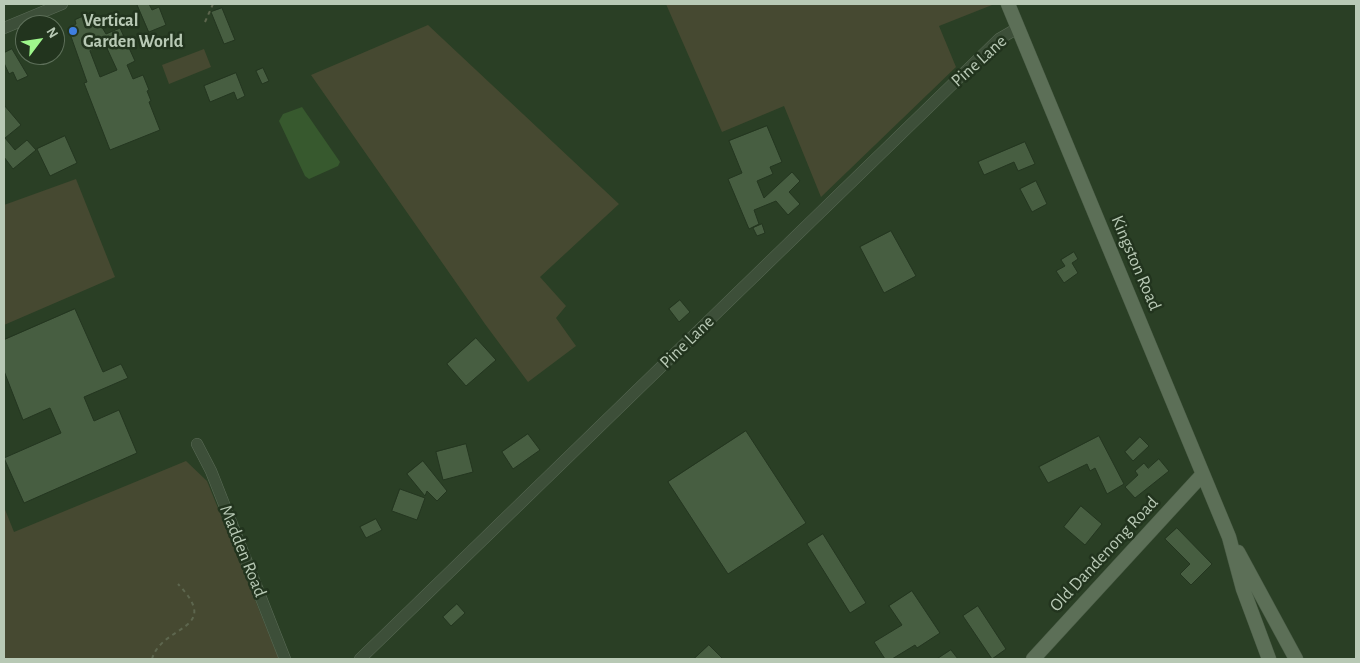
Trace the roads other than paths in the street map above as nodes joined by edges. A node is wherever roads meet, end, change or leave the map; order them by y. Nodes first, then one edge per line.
1 (62, 4) edge
2 (1008, 4) edge
3 (4, 28) edge
4 (1018, 28) junction
5 (197, 444) dead end
6 (1202, 475) junction
7 (1229, 538) junction
8 (285, 659) edge
9 (360, 659) edge
10 (1033, 659) edge
11 (1269, 659) edge
12 (1296, 659) edge

1 - 3 street
2 - 4 main road, Kingston Road
4 - 6 main road, Kingston Road
4 - 9 street, Pine Lane
5 - 8 street, Madden Road
6 - 7 main road, Kingston Road
6 - 10 main road, Old Dandenong Road
7 - 11 main road, Kingston Road
7 - 12 main road, Kingston Road

